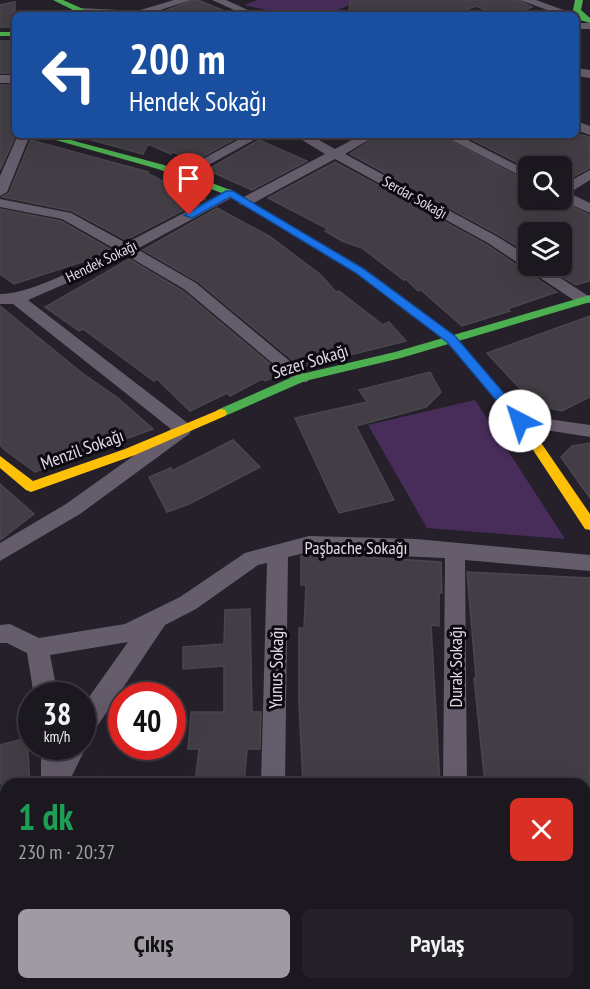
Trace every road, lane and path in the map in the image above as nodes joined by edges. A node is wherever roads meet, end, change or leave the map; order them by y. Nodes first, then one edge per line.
1 (57, 0) edge
2 (186, 0) edge
3 (217, 0) edge
4 (251, 0) edge
5 (534, 1) edge
6 (232, 6) junction
7 (75, 12) edge
8 (147, 12) edge
9 (247, 12) edge
10 (561, 12) edge
11 (23, 138) edge
12 (53, 138) edge
13 (251, 138) edge
14 (306, 138) edge
15 (366, 138) edge
16 (454, 138) edge
17 (337, 154) junction
18 (518, 171) edge
19 (182, 174) junction
20 (590, 174) edge
21 (572, 186) edge
22 (0, 192) edge
23 (230, 193) junction
24 (572, 199) edge
25 (245, 202) junction
26 (0, 203) edge
27 (590, 209) edge
28 (127, 249) junction
29 (518, 256) edge
30 (549, 276) edge
31 (9, 299) edge
32 (587, 299) edge
33 (451, 339) junction
34 (301, 378) junction
35 (520, 421) junction
36 (183, 429) junction
37 (590, 431) edge
38 (0, 461) edge
39 (590, 525) edge
40 (455, 550) junction
41 (278, 552) junction
42 (0, 553) edge
43 (590, 563) edge
44 (159, 617) junction
45 (0, 634) edge
46 (37, 648) junction
47 (43, 682) edge
48 (96, 707) edge
49 (54, 760) edge
50 (67, 760) edge
51 (55, 778) edge
52 (58, 778) edge
53 (273, 778) edge
54 (455, 778) edge

1 - 7 street
2 - 8 street
3 - 6 street
4 - 6 street
5 - 10 street
6 - 9 street
11 - 22 street
12 - 19 street
13 - 19 street
14 - 17 street, Serdar Sokağı
15 - 17 street
16 - 18 street
17 - 25 street
17 - 29 street, Serdar Sokağı
19 - 23 street
20 - 21 street
23 - 25 street
23 - 28 street, Hendek Sokağı
24 - 27 street
25 - 33 street
26 - 28 street
28 - 31 street, Hendek Sokağı
28 - 34 street
30 - 32 street
31 - 36 street
32 - 33 street, Sezer Sokağı
33 - 34 street, Sezer Sokağı
33 - 35 street
34 - 36 street, Sezer Sokağı
35 - 37 street
35 - 39 street
36 - 38 street, Menzil Sokağı
36 - 42 street
40 - 41 street, Paşbache Sokağı
40 - 43 street, Paşbache Sokağı
40 - 54 street, Durak Sokağı
41 - 44 street, Paşbache Sokağı
41 - 53 street, Yunus Sokağı
44 - 46 street, Paşbache Sokağı
44 - 48 street
45 - 46 street
46 - 47 street
49 - 51 street
50 - 52 street

